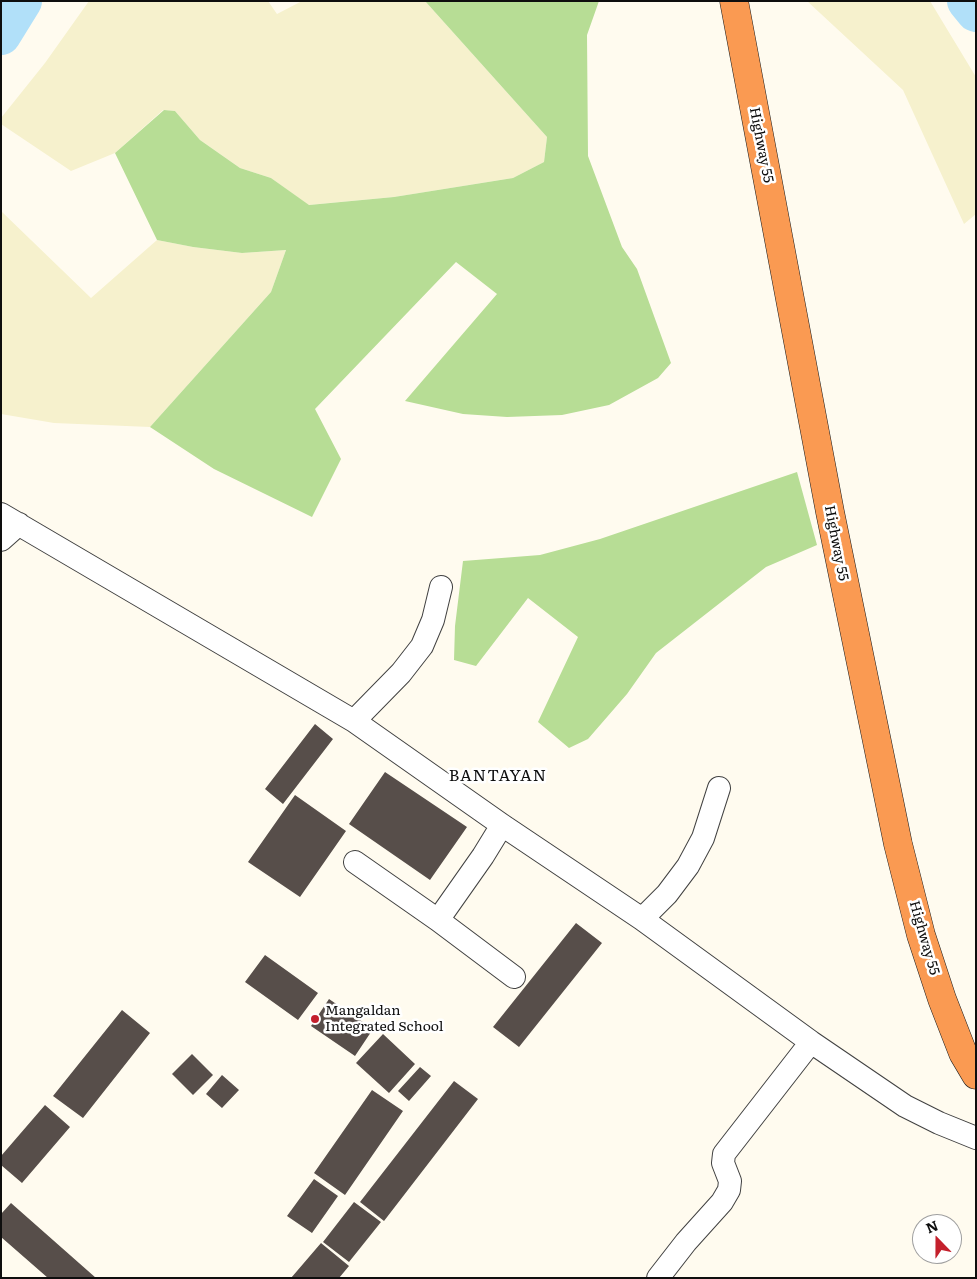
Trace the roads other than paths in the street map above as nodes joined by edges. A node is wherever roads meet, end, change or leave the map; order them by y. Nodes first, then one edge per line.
1 (734, 1) edge
2 (10, 519) edge
3 (1, 540) edge
4 (441, 587) dead end
5 (354, 721) junction
6 (719, 788) dead end
7 (502, 825) junction
8 (355, 862) dead end
9 (642, 919) junction
10 (438, 920) junction
11 (514, 977) dead end
12 (811, 1042) junction
13 (976, 1075) edge
14 (976, 1138) edge
15 (658, 1278) edge

1 - 13 highway, Highway 55
2 - 3 street
2 - 5 street
4 - 5 street
5 - 7 street
6 - 9 street
7 - 9 street
7 - 10 street
8 - 10 street
9 - 12 street
10 - 11 street
12 - 14 street
12 - 15 street

